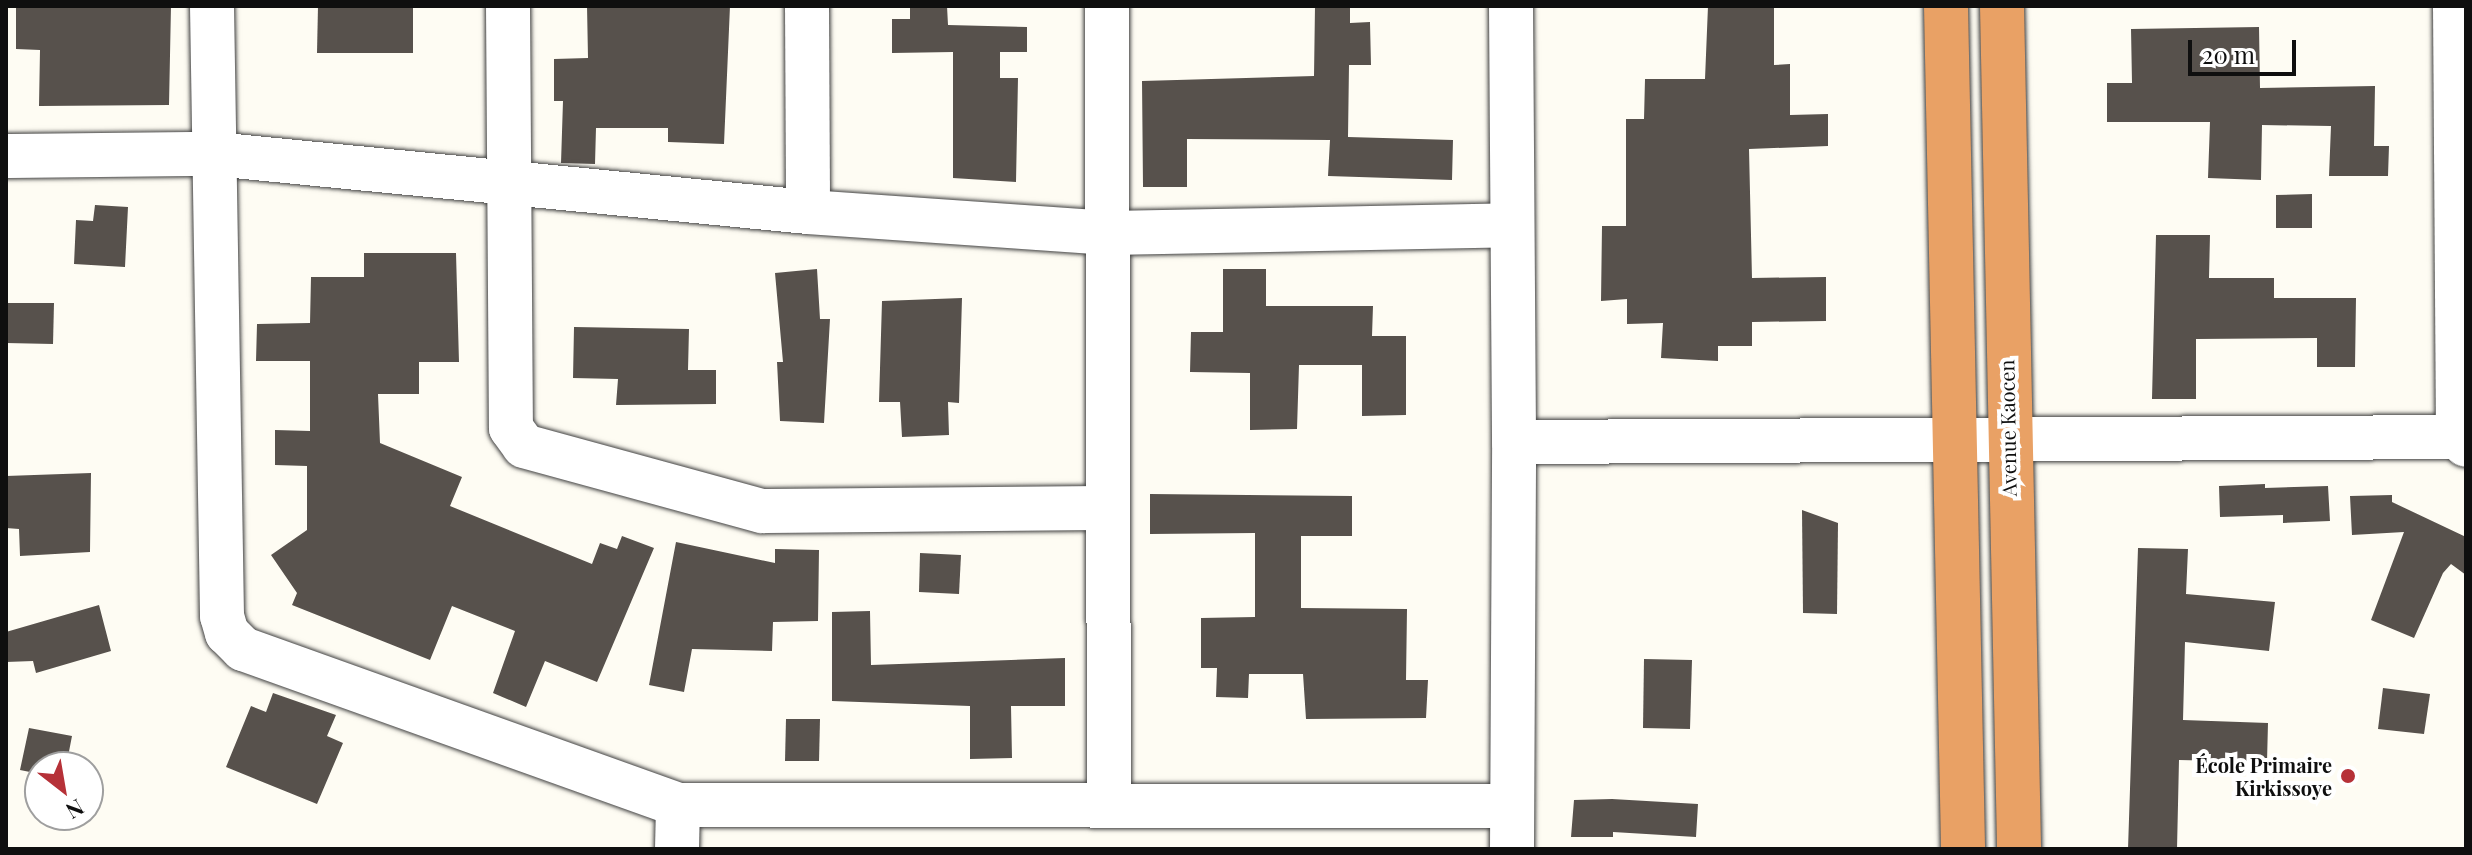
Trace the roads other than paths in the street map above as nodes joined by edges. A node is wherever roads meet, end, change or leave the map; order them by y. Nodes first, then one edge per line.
1 (212, 6) edge
2 (508, 6) edge
3 (807, 6) edge
4 (1107, 6) edge
5 (1511, 6) edge
6 (1946, 6) edge
7 (2002, 6) edge
8 (2455, 6) edge
9 (214, 154) junction
10 (6, 156) edge
11 (507, 183) junction
12 (808, 212) junction
13 (1512, 225) junction
14 (1109, 233) junction
15 (1953, 439) junction
16 (2007, 439) junction
17 (2462, 441) edge
18 (1514, 442) junction
19 (1106, 508) junction
20 (1109, 803) junction
21 (678, 805) junction
22 (1512, 806) junction
23 (677, 849) edge
24 (1512, 849) edge
25 (1963, 849) edge
26 (2019, 849) edge

1 - 9 street
2 - 11 street
3 - 12 street
4 - 14 street
5 - 13 street
6 - 15 highway
7 - 16 highway, Avenue Kaocen
8 - 17 street
9 - 10 street
9 - 11 street
9 - 21 street
11 - 12 street
11 - 19 street
12 - 14 street
13 - 14 street
13 - 18 street
14 - 19 street
15 - 16 street
15 - 18 street
15 - 25 highway
16 - 17 street
16 - 26 highway, Avenue Kaocen
18 - 22 street
19 - 20 street
20 - 21 street
20 - 22 street
21 - 23 street
22 - 24 street

